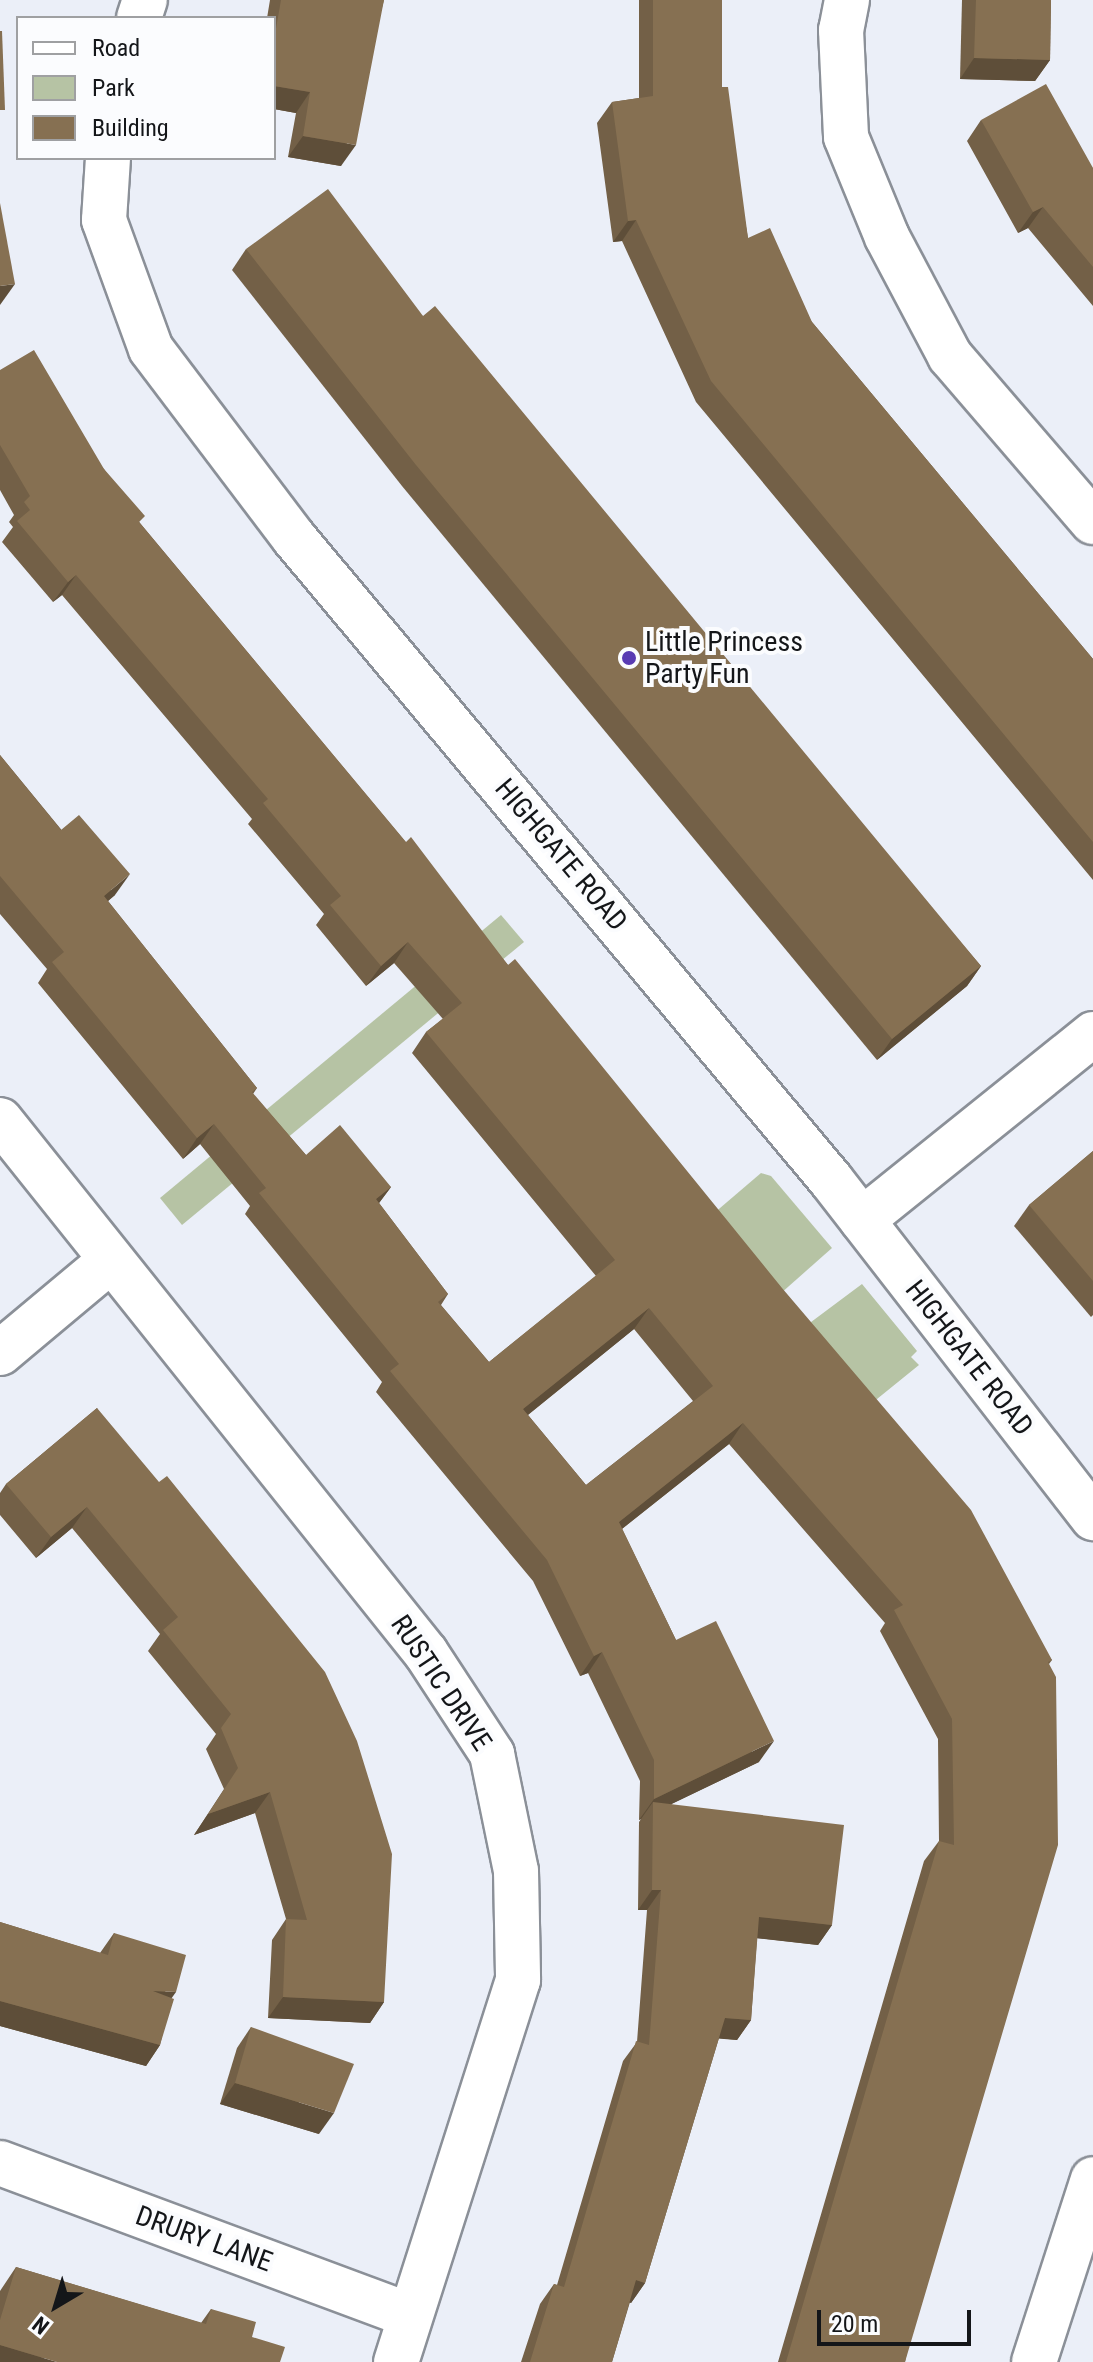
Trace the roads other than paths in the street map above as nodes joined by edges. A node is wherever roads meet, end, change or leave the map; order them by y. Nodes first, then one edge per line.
1 (847, 0) edge
2 (108, 160) edge
3 (1093, 522) edge
4 (1093, 1034) edge
5 (0, 1120) edge
6 (862, 1220) junction
7 (109, 1262) junction
8 (0, 1353) edge
9 (1093, 1518) edge
10 (0, 2163) edge
11 (1093, 2179) edge
12 (409, 2315) junction
13 (396, 2362) edge
14 (1034, 2362) edge

1 - 3 street
2 - 6 street, HIGHGATE ROAD
4 - 6 street
5 - 7 street, RUSTIC DRIVE
6 - 9 street, HIGHGATE ROAD
7 - 8 street
7 - 12 street, RUSTIC DRIVE
10 - 12 street, DRURY LANE
11 - 14 street
12 - 13 street, RUSTIC DRIVE

